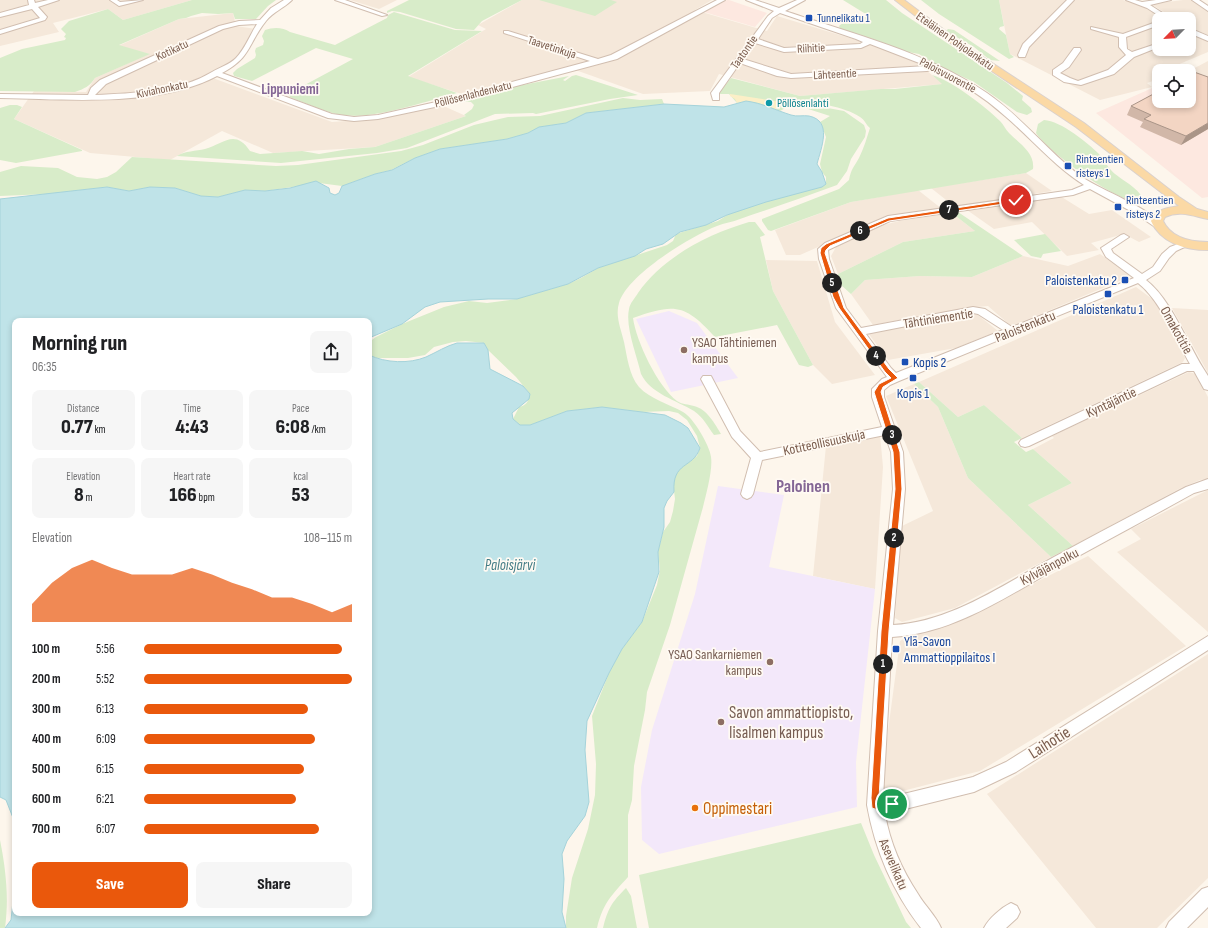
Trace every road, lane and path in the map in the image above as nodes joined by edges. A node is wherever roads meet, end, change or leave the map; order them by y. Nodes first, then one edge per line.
1 (56, 0) edge
2 (113, 0) edge
3 (140, 0) edge
4 (289, 0) edge
5 (338, 0) edge
6 (722, 0) edge
7 (749, 0) edge
8 (802, 0) edge
9 (899, 0) edge
10 (1071, 0) edge
11 (1129, 0) edge
12 (1168, 0) edge
13 (1195, 0) edge
14 (32, 3) edge
15 (1144, 4) junction
16 (1208, 9) edge
17 (779, 10) junction
18 (1157, 12) edge
19 (0, 15) edge
20 (384, 15) dead end
21 (261, 22) junction
22 (1152, 26) edge
23 (1093, 28) dead end
24 (0, 32) edge
25 (506, 32) dead end
26 (1196, 34) edge
27 (1123, 36) junction
28 (1208, 39) edge
29 (753, 40) junction
30 (869, 42) junction
31 (1152, 48) edge
32 (1077, 50) dead end
33 (1022, 55) dead end
34 (1131, 55) junction
35 (739, 60) junction
36 (597, 61) junction
37 (933, 66) junction
38 (215, 74) junction
39 (1013, 81) junction
40 (0, 96) edge
41 (91, 96) junction
42 (716, 98) dead end
43 (1090, 186) junction
44 (1118, 201) junction
45 (1193, 211) junction
46 (1166, 212) junction
47 (1208, 216) edge
48 (1162, 229) junction
49 (1124, 237) dead end
50 (1188, 244) junction
51 (1208, 246) edge
52 (1165, 256) junction
53 (1208, 256) edge
54 (1140, 279) junction
55 (1011, 331) junction
56 (859, 332) junction
57 (1198, 368) junction
58 (895, 378) junction
59 (707, 379) dead end
60 (1208, 386) edge
61 (878, 389) joint
62 (890, 430) junction
63 (1025, 443) dead end
64 (757, 457) junction
65 (1208, 484) edge
66 (747, 494) dead end
67 (885, 631) junction
68 (1208, 642) edge
69 (875, 804) junction
70 (1208, 895) edge
71 (1011, 912) dead end
72 (932, 928) edge
73 (994, 928) edge
74 (1175, 928) edge

1 - 14 street
2 - 3 street
4 - 21 street, Kiviahonkatu
5 - 20 street
6 - 36 street, Pöllösenlahdenkatu
7 - 17 street, Paloisvuorentie
8 - 17 street
9 - 39 main road, Eteläinen Pohjolankatu
10 - 33 street
11 - 15 street
12 - 15 street
13 - 16 street
14 - 19 street
14 - 24 street
15 - 18 street
17 - 29 street, Taatontie
17 - 30 street, Paloisvuorentie
21 - 38 street, Kiviahonkatu
21 - 41 street, Kotikatu
22 - 27 street
23 - 27 street
25 - 36 street, Taavetinkuja
26 - 28 street
27 - 34 street
29 - 30 street, Riihitie
29 - 35 street, Taatontie
30 - 37 street, Paloisvuorentie
31 - 34 street
32 - 34 street
35 - 37 street, Lähteentie
35 - 42 street, Taatontie
36 - 38 street, Pöllösenlahdenkatu
37 - 43 street, Paloisvuorentie
38 - 41 street, Kiviahonkatu
39 - 45 main road, Eteläinen Pohjolankatu
39 - 46 main road, Eteläinen Pohjolankatu
40 - 41 street, Kiviahonkatu
43 - 44 street, Paloisvuorentie
43 - 56 street
44 - 46 street, Paloisvuorentie
44 - 48 street, Paloisvuorentie
45 - 46 main road
45 - 47 main road
46 - 48 main road
48 - 50 main road
48 - 52 street
49 - 54 street, Omakotitie
50 - 51 main road
50 - 52 street, Paloistenkatu
50 - 53 main road
52 - 54 street, Paloistenkatu
54 - 55 street, Paloistenkatu
54 - 57 street, Omakotitie
55 - 56 street, Tähtiniementie
55 - 58 street, Paloistenkatu
56 - 58 street
57 - 60 street, Omakotitie
57 - 63 street, Kyntäjäntie
58 - 61 street, Paloistenkatu
59 - 64 street
61 - 62 street, Asevelikatu
62 - 64 street, Kotiteollisuuskuja
62 - 67 street, Asevelikatu
64 - 66 street
65 - 67 street, Kylväjänpolku
67 - 69 street, Asevelikatu
68 - 69 street, Laihotie
69 - 72 street, Asevelikatu
70 - 74 street
71 - 73 street

